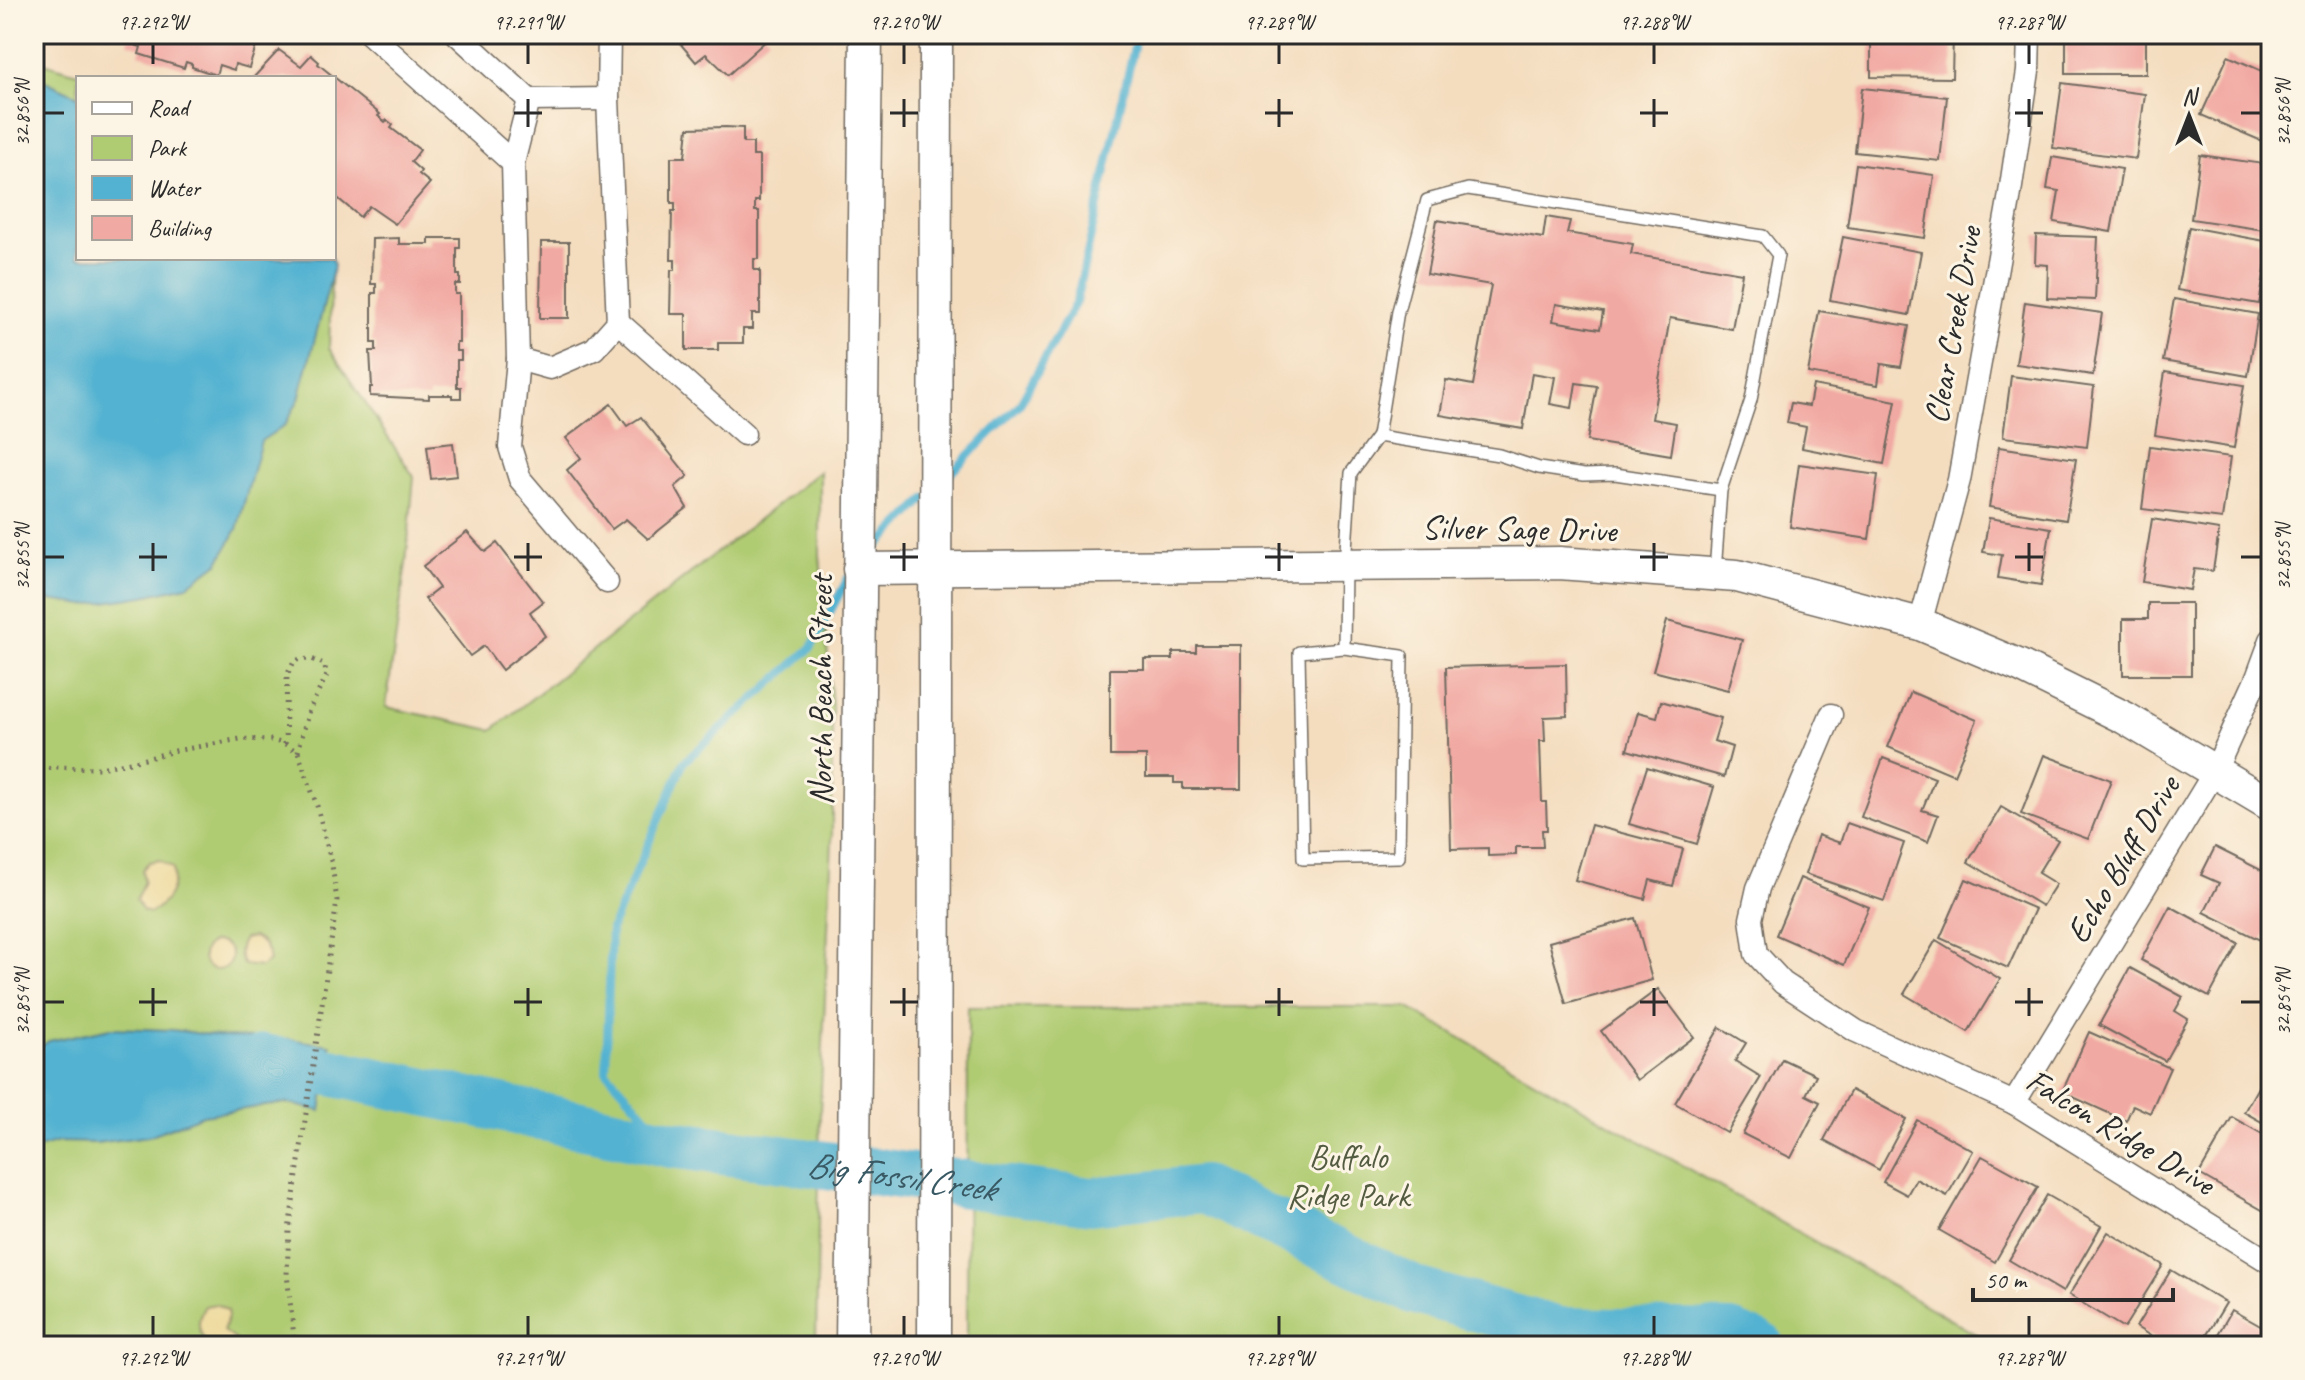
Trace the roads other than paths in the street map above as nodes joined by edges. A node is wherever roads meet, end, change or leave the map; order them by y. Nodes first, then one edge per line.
1 (370, 34) edge
2 (457, 34) edge
3 (609, 34) edge
4 (866, 34) edge
5 (936, 34) edge
6 (2029, 34) edge
7 (608, 99) junction
8 (529, 100) junction
9 (513, 163) junction
10 (618, 322) junction
11 (518, 359) junction
12 (744, 434) dead end
13 (1378, 436) junction
14 (1721, 490) junction
15 (1345, 565) junction
16 (935, 568) junction
17 (859, 569) junction
18 (1715, 575) junction
19 (607, 582) dead end
20 (1920, 624) junction
21 (2271, 640) edge
22 (1344, 648) junction
23 (1831, 715) dead end
24 (2214, 773) junction
25 (2271, 805) edge
26 (2014, 1103) junction
27 (2271, 1263) edge
28 (852, 1338) edge
29 (934, 1346) edge

1 - 9 street
2 - 8 street
3 - 7 street
4 - 17 main road, North Beach Street
5 - 16 main road
6 - 20 street, Clear Creek Drive
7 - 8 street
7 - 10 street
8 - 9 street
9 - 11 street
10 - 11 street
10 - 12 street
11 - 19 street
13 - 14 lane
13 - 14 lane
13 - 15 lane
14 - 18 lane
15 - 16 main road, Silver Sage Drive
15 - 18 main road, Silver Sage Drive
15 - 22 lane
16 - 17 main road, Silver Sage Drive
16 - 29 main road
17 - 28 main road, North Beach Street
18 - 20 main road, Silver Sage Drive
20 - 24 main road, Silver Sage Drive
21 - 24 street, Echo Bluff Drive
22 - 22 lane
23 - 26 street, Falcon Ridge Drive
24 - 25 main road, Silver Sage Drive
24 - 26 street, Echo Bluff Drive
26 - 27 street, Falcon Ridge Drive

